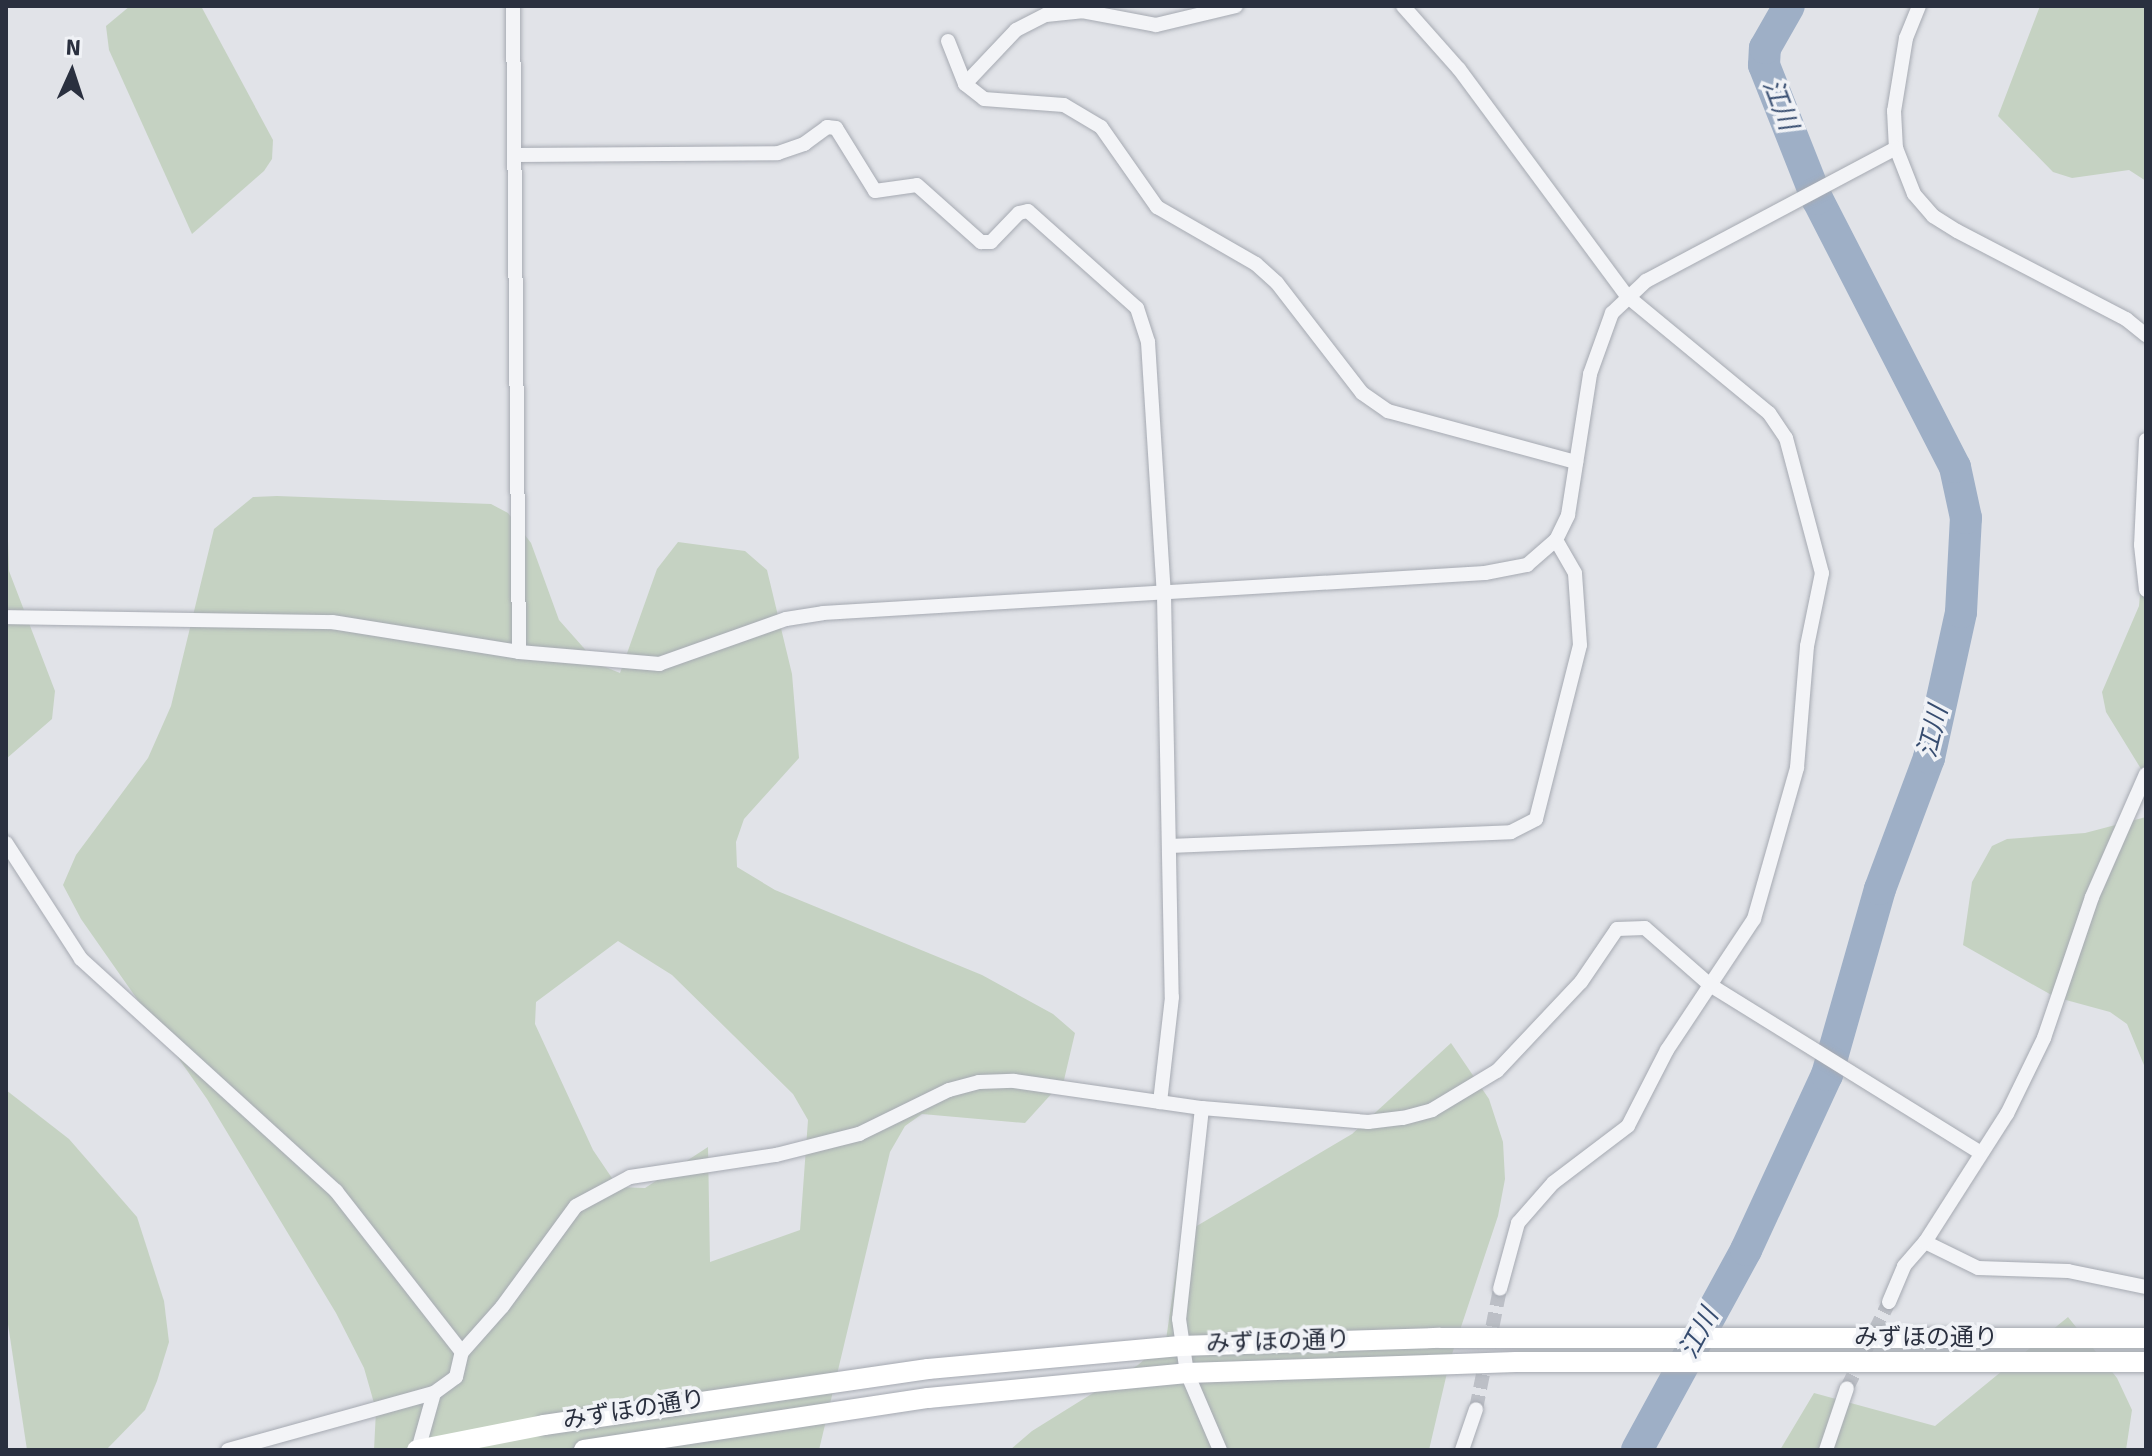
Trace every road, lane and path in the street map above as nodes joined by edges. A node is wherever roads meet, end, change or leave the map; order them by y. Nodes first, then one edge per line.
1 (513, 6) edge
2 (1236, 6) edge
3 (1403, 6) edge
4 (1919, 6) edge
5 (948, 41) dead end
6 (965, 84) junction
7 (1896, 148) junction
8 (515, 155) junction
9 (1627, 296) junction
10 (2146, 335) edge
11 (2146, 440) edge
12 (1576, 462) junction
13 (1556, 540) junction
14 (2146, 590) edge
15 (1164, 595) junction
16 (6, 617) edge
17 (519, 652) junction
18 (2146, 774) edge
19 (6, 843) edge
20 (1169, 846) junction
21 (1710, 985) junction
22 (1160, 1102) junction
23 (1202, 1108) junction
24 (1979, 1152) junction
25 (1925, 1242) junction
26 (2146, 1287) edge
27 (1500, 1289) tunnel mouth
28 (1889, 1302) tunnel mouth
29 (2146, 1338) edge
30 (1180, 1346) junction
31 (462, 1352) junction
32 (2146, 1362) edge
33 (1187, 1373) junction
34 (1847, 1388) tunnel mouth
35 (434, 1393) junction
36 (1476, 1409) tunnel mouth
37 (228, 1450) edge
38 (418, 1450) edge
39 (584, 1450) edge
40 (1220, 1450) edge
41 (1462, 1450) edge
42 (1826, 1450) edge

1 - 8 street
2 - 6 street
3 - 9 street
4 - 7 street
5 - 6 street
6 - 12 street
7 - 9 street
7 - 10 street
8 - 15 street
8 - 17 street
9 - 12 street
9 - 21 street
11 - 14 street
12 - 13 street
13 - 15 street
13 - 20 street
15 - 17 street
15 - 20 street
16 - 17 street
18 - 24 street
19 - 31 street
20 - 22 street
21 - 23 street
21 - 24 street
21 - 27 street
22 - 23 street
22 - 31 street
23 - 30 street
24 - 25 street
25 - 26 street
25 - 28 street
29 - 30 street, みずほの通り
30 - 33 street
30 - 38 street, みずほの通り, bridge
31 - 35 street
32 - 33 street, みずほの通り
33 - 39 street, みずほの通り
33 - 40 street
34 - 42 street
35 - 37 street
35 - 38 street
36 - 41 street

